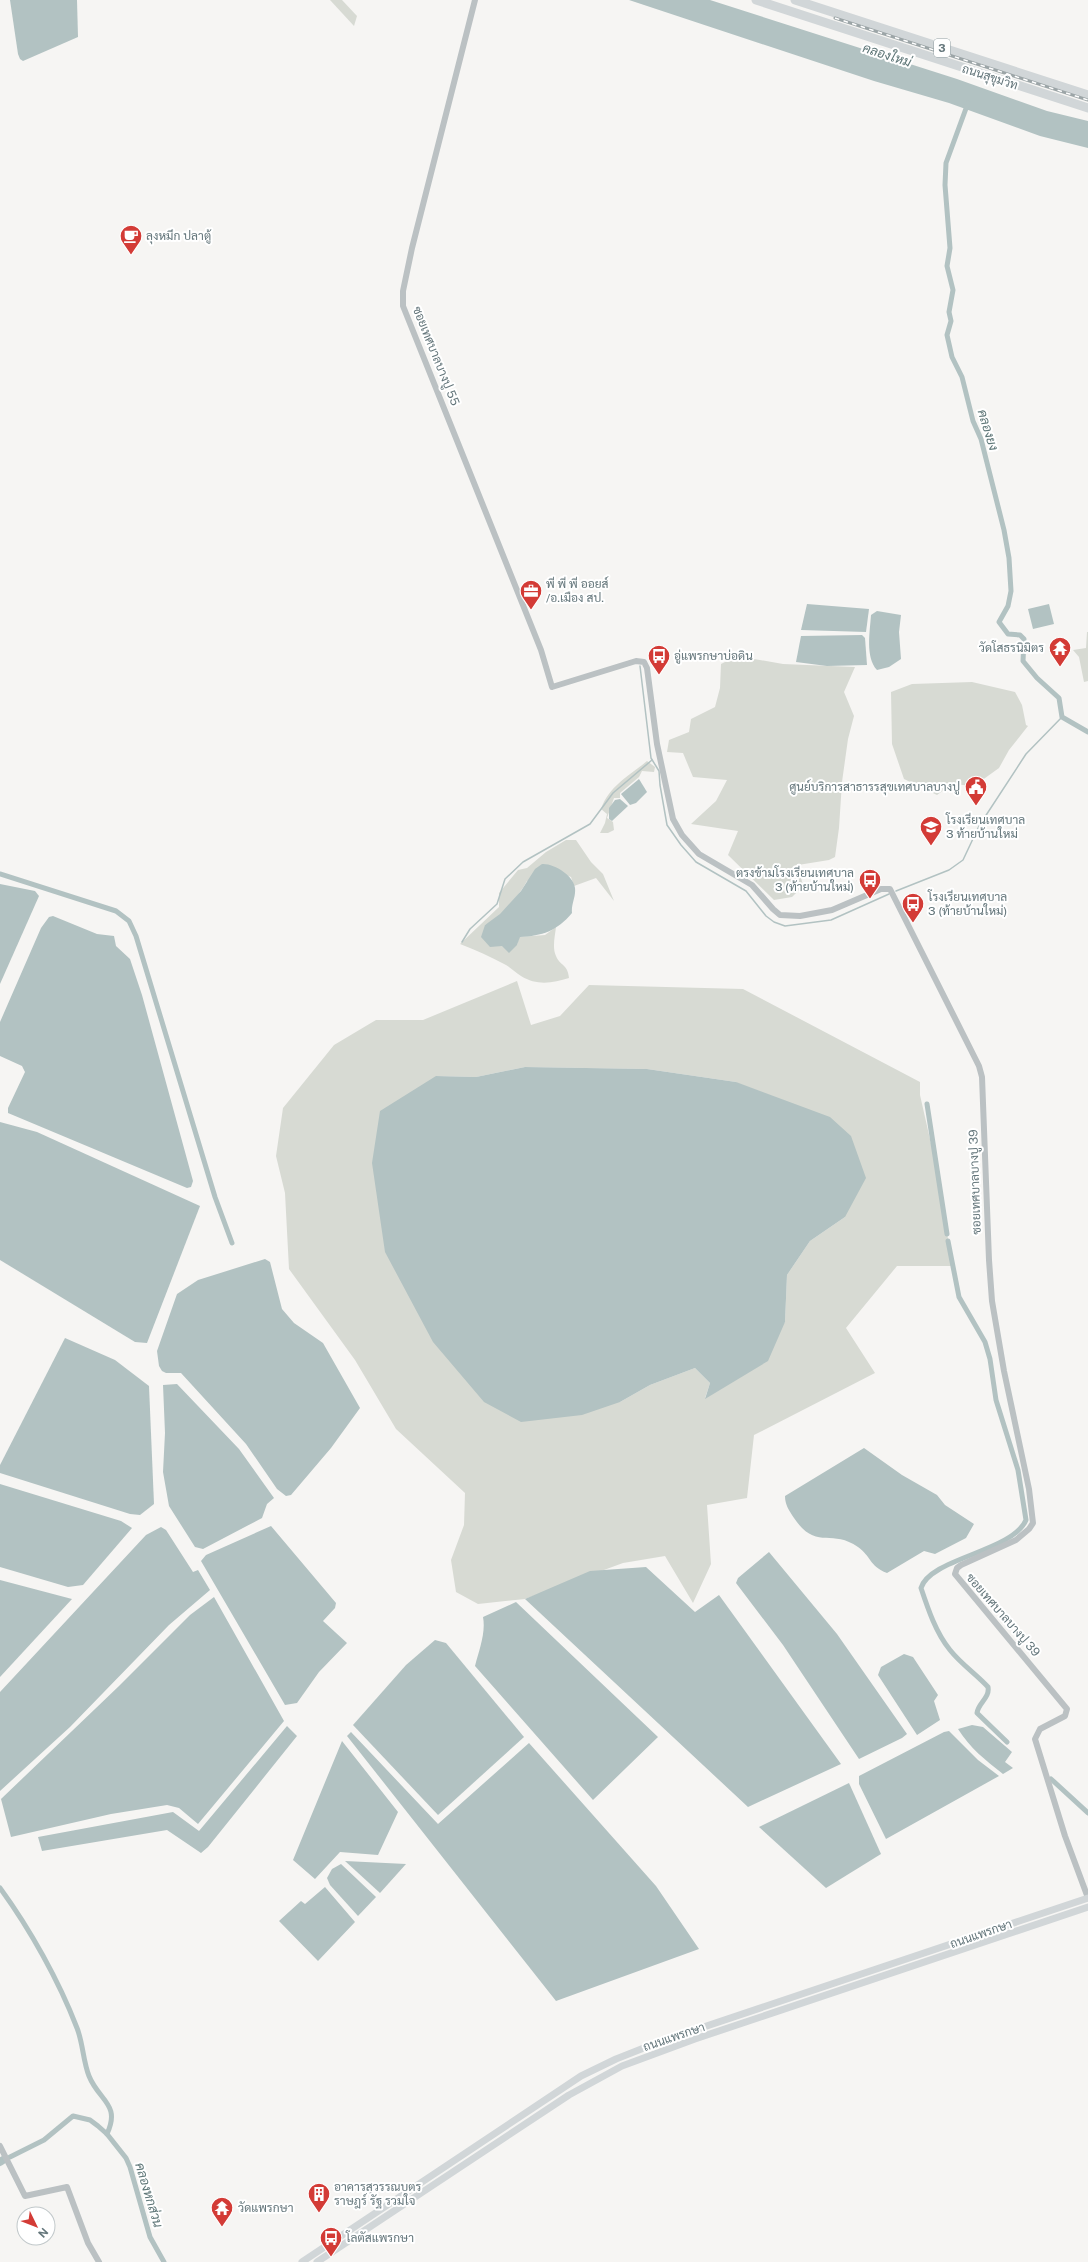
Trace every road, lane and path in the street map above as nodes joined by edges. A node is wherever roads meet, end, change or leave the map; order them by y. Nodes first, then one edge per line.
1 (475, 0) edge
2 (756, 0) edge
3 (796, 0) edge
4 (1088, 95) edge
5 (1088, 108) edge
6 (552, 687) joint
7 (1088, 1898) edge
8 (1088, 1908) edge
9 (830, 1984) junction
10 (833, 1993) junction
11 (0, 2146) edge
12 (99, 2262) edge
13 (302, 2262) edge
14 (317, 2262) edge

1 - 6 street, ซอยเทศบาลบางปู 55
2 - 5 highway, ถนนสุขุมวิท / 3
3 - 4 highway, ถนนสุขุมวิท / 3
6 - 7 street, ซอยเทศบาลบางปู 39
7 - 9 main road, ถนนแพรกษา
8 - 10 main road, ถนนแพรกษา
9 - 10 main road
9 - 13 main road, ถนนแพรกษา
10 - 14 main road, ถนนแพรกษา
11 - 12 street

